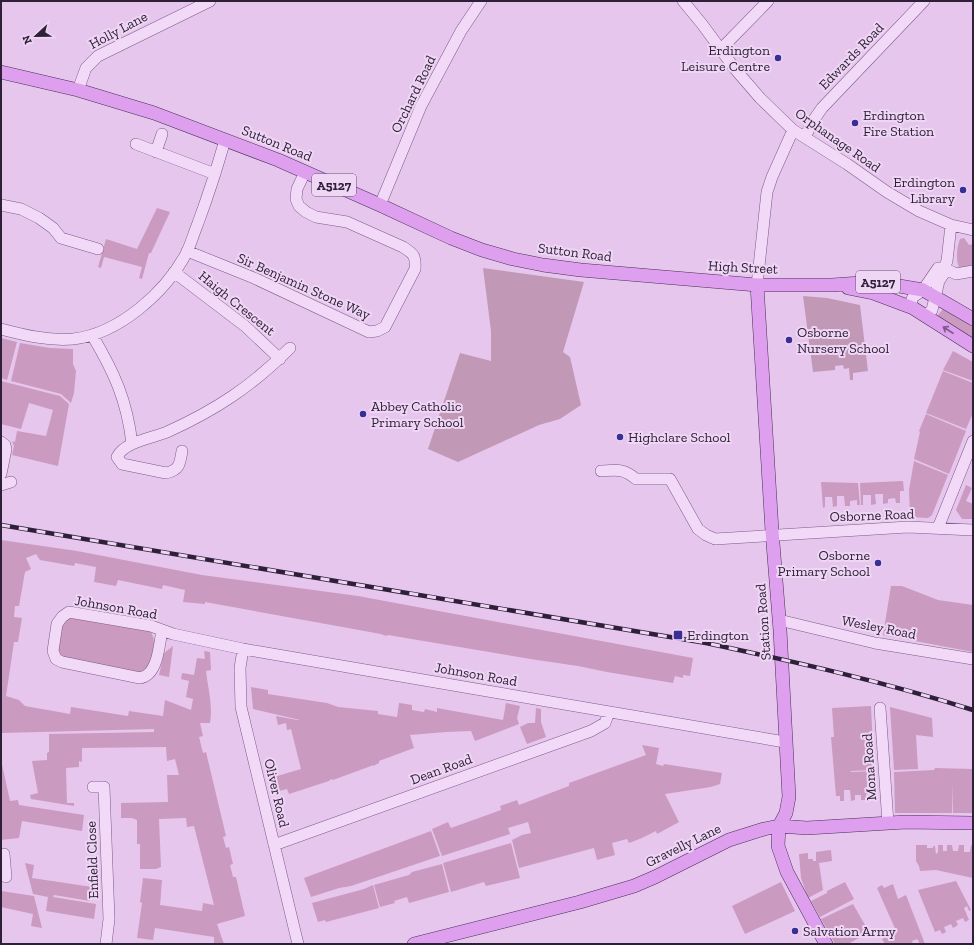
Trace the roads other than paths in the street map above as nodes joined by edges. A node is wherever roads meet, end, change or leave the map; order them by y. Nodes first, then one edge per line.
1 (210, 1) edge
2 (481, 1) edge
3 (682, 1) edge
4 (768, 1) edge
5 (924, 1) edge
6 (721, 49) junction
7 (1, 72) edge
8 (78, 90) junction
9 (794, 130) junction
10 (162, 134) dead end
11 (805, 137) junction
12 (225, 140) junction
13 (136, 144) dead end
14 (156, 152) junction
15 (305, 172) junction
16 (215, 174) junction
17 (1, 205) edge
18 (380, 205) junction
19 (951, 225) junction
20 (973, 230) edge
21 (98, 249) dead end
22 (187, 251) junction
23 (944, 268) junction
24 (973, 271) edge
25 (174, 272) junction
26 (653, 277) joint
27 (757, 285) junction
28 (832, 285) junction
29 (923, 290) junction
30 (935, 297) junction
31 (918, 311) junction
32 (973, 319) edge
33 (1, 330) edge
34 (92, 335) junction
35 (973, 346) edge
36 (290, 348) dead end
37 (280, 359) junction
38 (973, 441) edge
39 (1, 442) edge
40 (132, 444) junction
41 (182, 451) dead end
42 (601, 471) dead end
43 (1, 474) edge
44 (938, 528) junction
45 (973, 530) edge
46 (772, 535) junction
47 (780, 620) junction
48 (162, 630) junction
49 (243, 648) junction
50 (973, 659) edge
51 (880, 708) dead end
52 (609, 712) junction
53 (785, 742) junction
54 (93, 787) dead end
55 (888, 823) junction
56 (973, 823) edge
57 (779, 826) junction
58 (274, 845) junction
59 (4, 854) dead end
60 (3, 866) edge
61 (6, 877) dead end
62 (440, 941) edge
63 (106, 944) edge
64 (298, 944) edge
65 (414, 944) edge
66 (826, 944) edge

1 - 8 street, Holly Lane
2 - 18 street, Orchard Road
3 - 6 street, Orphanage Road
4 - 6 street
5 - 11 street, Edwards Road
6 - 9 street, Orphanage Road
7 - 8 main road, Sutton Road / A5127
8 - 12 main road, Sutton Road / A5127
9 - 11 street, Orphanage Road
9 - 27 street
10 - 14 street
11 - 19 street, Orphanage Road
12 - 15 main road, Sutton Road / A5127
12 - 16 street
13 - 14 street
14 - 16 street
15 - 18 main road, Sutton Road / A5127
15 - 22 street, Sir Benjamin Stone Way
16 - 22 street
17 - 21 street
18 - 26 main road, Sutton Road / A5127
19 - 20 street, Orphanage Road
19 - 23 street
22 - 25 street
23 - 24 street
23 - 29 street
23 - 30 street
25 - 34 street
25 - 37 street, Haigh Crescent
26 - 27 main road, High Street / A5127
27 - 28 main road, High Street / A5127
27 - 46 main road, Station Road
28 - 29 main road, A5127
28 - 31 main road, A5127
29 - 30 main road, A5127
29 - 31 street
30 - 31 street
30 - 32 main road, A5127
35 -> 31 main road, A5127
33 - 34 street
34 - 40 street
36 - 37 street
37 - 40 street
38 - 44 street
39 - 43 street
40 - 41 street
42 - 46 street, Osborne Road
44 - 45 street, Osborne Road
44 - 46 street, Osborne Road
46 - 47 main road, Station Road
47 - 50 street, Wesley Road
47 - 53 main road, Station Road
48 - 48 street, Johnson Road
48 - 49 street, Johnson Road
49 - 52 street, Johnson Road
49 - 58 street, Oliver Road
51 - 55 street, Mona Road
52 - 53 street, Johnson Road
52 - 58 street, Dean Road
53 - 57 main road, Station Road
54 - 63 street, Enfield Close
55 - 56 main road, Gravelly Lane
55 - 57 main road, Gravelly Lane
57 - 62 main road, Gravelly Lane
57 - 66 main road, Station Road
58 - 64 street, Oliver Road
59 - 60 street
60 - 61 street
62 - 65 main road, Gravelly Lane

